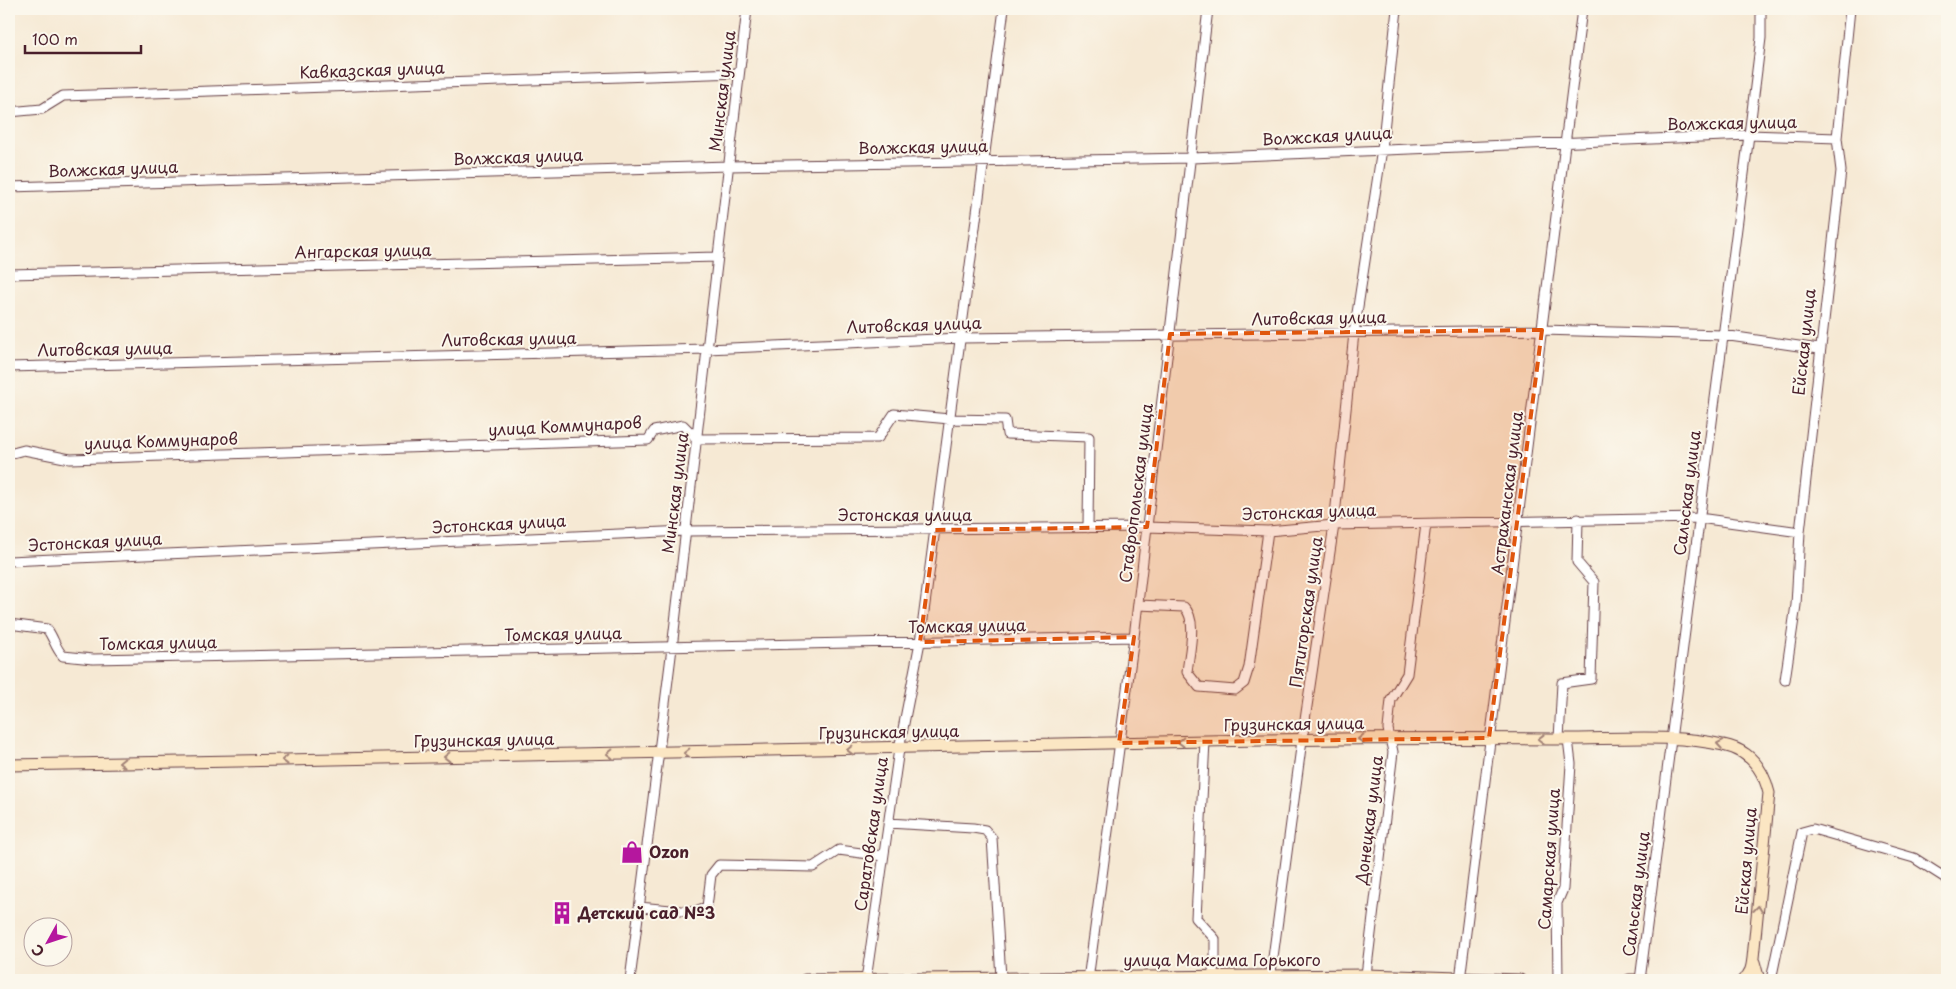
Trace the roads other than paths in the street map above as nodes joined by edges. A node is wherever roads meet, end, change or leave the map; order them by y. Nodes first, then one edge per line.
1 (747, 9) edge
2 (1004, 9) edge
3 (1208, 9) edge
4 (1397, 9) edge
5 (1582, 9) edge
6 (1761, 9) edge
7 (1850, 9) edge
8 (739, 73) junction
9 (9, 112) edge
10 (1748, 135) junction
11 (1837, 138) junction
12 (1565, 143) junction
13 (1382, 149) junction
14 (1191, 158) junction
15 (984, 161) junction
16 (729, 166) junction
17 (9, 187) edge
18 (718, 257) junction
19 (9, 274) edge
20 (1542, 330) junction
21 (1354, 333) junction
22 (1170, 334) junction
23 (1723, 335) junction
24 (961, 338) junction
25 (707, 349) junction
26 (1820, 349) junction
27 (9, 367) edge
28 (950, 419) junction
29 (697, 439) junction
30 (9, 454) edge
31 (1699, 518) junction
32 (1578, 519) junction
33 (1518, 523) junction
34 (1426, 524) junction
35 (1334, 525) junction
36 (1147, 527) junction
37 (1088, 528) junction
38 (935, 530) junction
39 (686, 531) junction
40 (1268, 531) junction
41 (1800, 532) junction
42 (9, 561) edge
43 (1138, 605) junction
44 (9, 624) edge
45 (1134, 637) junction
46 (920, 642) junction
47 (672, 648) junction
48 (1785, 680) dead end
49 (1489, 738) junction
50 (1390, 739) junction
51 (1563, 739) junction
52 (1672, 739) junction
53 (1302, 740) junction
54 (1205, 741) junction
55 (1119, 743) junction
56 (898, 749) junction
57 (659, 753) junction
58 (9, 765) edge
59 (1760, 769) joint
60 (888, 823) junction
61 (883, 856) junction
62 (1947, 879) edge
63 (639, 907) junction
64 (1753, 958) junction
65 (1366, 975) junction
66 (1212, 976) junction
67 (1001, 977) junction
68 (1270, 978) edge
69 (1088, 979) edge
70 (1460, 979) edge
71 (630, 980) edge
72 (805, 980) edge
73 (866, 980) edge
74 (1520, 980) edge
75 (1558, 980) edge
76 (1629, 980) edge
77 (1641, 980) edge
78 (1743, 980) edge
79 (1759, 980) edge
80 (1771, 980) edge

1 - 8 street, Минская улица
2 - 15 street, Саратовская улица
3 - 14 street, Ставропольская улица
4 - 13 street, Пятигорская улица
5 - 12 street, Астраханская улица
6 - 10 street, Сальская улица
7 - 11 street, Ейская улица
8 - 9 street, Кавказская улица
8 - 16 street, Минская улица
10 - 11 street, Волжская улица
10 - 12 street, Волжская улица
10 - 23 street, Сальская улица
11 - 26 street, Ейская улица
12 - 13 street, Волжская улица
12 - 20 street, Астраханская улица
13 - 14 street, Волжская улица
13 - 21 street, Пятигорская улица
14 - 15 street, Волжская улица
14 - 22 street, Ставропольская улица
15 - 16 street, Волжская улица
15 - 24 street, Саратовская улица
16 - 17 street, Волжская улица
16 - 18 street, Минская улица
18 - 19 street, Ангарская улица
18 - 25 street, Минская улица
20 - 21 street, Литовская улица
20 - 23 street, Литовская улица
20 - 33 street, Астраханская улица
21 - 22 street, Литовская улица
21 - 35 street, Пятигорская улица
22 - 24 street, Литовская улица
22 - 36 street, Ставропольская улица
23 - 26 street, Литовская улица
23 - 31 street, Сальская улица
24 - 25 street, Литовская улица
24 - 28 street, Саратовская улица
25 - 27 street, Литовская улица
25 - 29 street, Минская улица
26 - 41 street, Ейская улица
28 - 29 street
28 - 37 street
28 - 38 street, Саратовская улица
29 - 30 street, улица Коммунаров
29 - 39 street, Минская улица
31 - 32 street, Эстонская улица
31 - 41 street, Эстонская улица
31 - 52 street, Сальская улица
32 - 33 street, Эстонская улица
32 - 51 street, Самарская улица
33 - 34 street, Эстонская улица
33 - 49 street, Астраханская улица
34 - 35 street, Эстонская улица
34 - 50 street, Донецкая улица
35 - 40 street, Эстонская улица
35 - 53 street, Пятигорская улица
36 - 37 street, Эстонская улица
36 - 40 street, Эстонская улица
36 - 43 street, Ставропольская улица
37 - 38 street, Эстонская улица
38 - 39 street, Эстонская улица
38 - 46 street, Саратовская улица
39 - 42 street, Эстонская улица
39 - 47 street, Минская улица
40 - 43 street
41 - 48 street, Ейская улица
43 - 45 street, Ставропольская улица
44 - 47 street, Томская улица
45 - 46 street, Томская улица
45 - 55 street, Ставропольская улица
46 - 47 street, Томская улица
46 - 56 street, Саратовская улица
47 - 57 street, Минская улица
49 - 50 main road, Грузинская улица
51 -> 49 main road, Грузинская улица
49 - 70 street, Астраханская улица
50 -> 53 main road, Грузинская улица
50 - 65 street, Донецкая улица
51 - 52 main road, Грузинская улица
51 - 75 street, Самарская улица
59 -> 52 main road, Грузинская улица
52 - 77 street, Сальская улица
53 - 54 main road, Грузинская улица
53 - 68 street, Пятигорская улица
54 -> 55 main road, Грузинская улица
54 - 66 street
55 - 56 main road, Грузинская улица
55 - 69 street, Ставропольская улица
56 -> 57 main road, Грузинская улица
56 - 60 street, Саратовская улица
57 -> 58 main road, Грузинская улица
57 - 63 street, Минская улица
64 -> 59 main road, Ейская улица
60 - 61 street, Саратовская улица
60 - 67 street
61 - 63 street
61 - 73 street, Саратовская улица
62 - 80 street
63 - 71 street, Минская улица
64 - 78 main road
64 - 79 main road
65 - 68 main road, улица Максима Горького
65 - 70 main road, улица Максима Горького
66 - 68 main road, улица Максима Горького
66 - 69 main road, улица Максима Горького
67 - 69 main road, улица Максима Горького
67 - 73 main road, улица Максима Горького
70 - 74 main road, улица Максима Горького
72 - 73 main road, улица Максима Горького
76 - 77 main road

